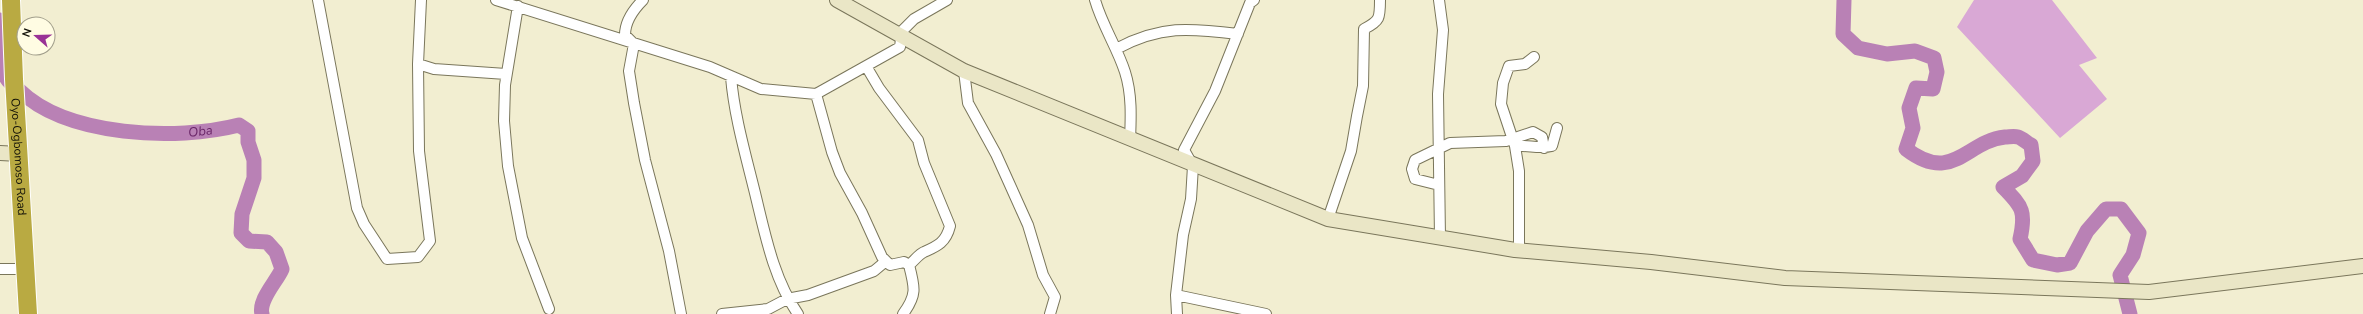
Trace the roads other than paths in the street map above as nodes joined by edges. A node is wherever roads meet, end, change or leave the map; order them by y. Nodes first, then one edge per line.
1 (11, 0) edge
2 (318, 0) edge
3 (421, 0) edge
4 (496, 0) edge
5 (643, 0) edge
6 (837, 0) edge
7 (947, 0) edge
8 (1095, 0) edge
9 (1254, 0) edge
10 (1380, 0) edge
11 (1439, 0) edge
12 (518, 6) junction
13 (1238, 34) junction
14 (902, 36) junction
15 (634, 44) junction
16 (1116, 49) junction
17 (1534, 57) dead end
18 (418, 64) junction
19 (866, 66) junction
20 (964, 71) junction
21 (506, 74) junction
22 (731, 77) junction
23 (816, 94) junction
24 (1557, 128) dead end
25 (1130, 140) junction
26 (1514, 143) junction
27 (1544, 148) junction
28 (1439, 149) junction
29 (0, 153) edge
30 (19, 154) junction
31 (1193, 166) junction
32 (1439, 185) junction
33 (1328, 219) junction
34 (1440, 238) junction
35 (1519, 251) junction
36 (886, 261) junction
37 (910, 265) junction
38 (2363, 266) edge
39 (0, 269) edge
40 (26, 269) junction
41 (1176, 295) junction
42 (787, 299) junction
43 (549, 309) dead end
44 (28, 314) edge
45 (681, 314) edge
46 (722, 314) edge
47 (798, 314) edge
48 (903, 314) edge
49 (1050, 314) edge
50 (1177, 314) edge
51 (1266, 314) edge

1 - 30 highway, Oyo-Ogbomoso Road
2 - 18 street
3 - 18 street
4 - 12 street
5 - 15 street
6 - 14 street
7 - 14 street
8 - 16 street
9 - 13 street
10 - 33 street
11 - 28 street
12 - 15 street
12 - 21 street
13 - 16 street
13 - 31 street
14 - 19 street
14 - 20 street
15 - 22 street
15 - 45 street
16 - 25 street
17 - 26 street
18 - 21 street
19 - 23 street
19 - 37 street
20 - 25 street
20 - 49 street
21 - 43 street
22 - 23 street
22 - 42 street
23 - 36 street
24 - 27 street
25 - 31 street
26 - 27 street
26 - 27 street
26 - 28 street
26 - 35 street
28 - 32 street
28 - 32 street
29 - 30 street
30 - 40 highway, Oyo-Ogbomoso Road
31 - 33 street
31 - 41 street
32 - 34 street
33 - 34 street
34 - 35 street
35 - 38 street
36 - 37 street
36 - 42 street
37 - 48 street
39 - 40 street
40 - 44 highway, Oyo-Ogbomoso Road
41 - 50 street
41 - 51 street
42 - 46 street
42 - 47 street

